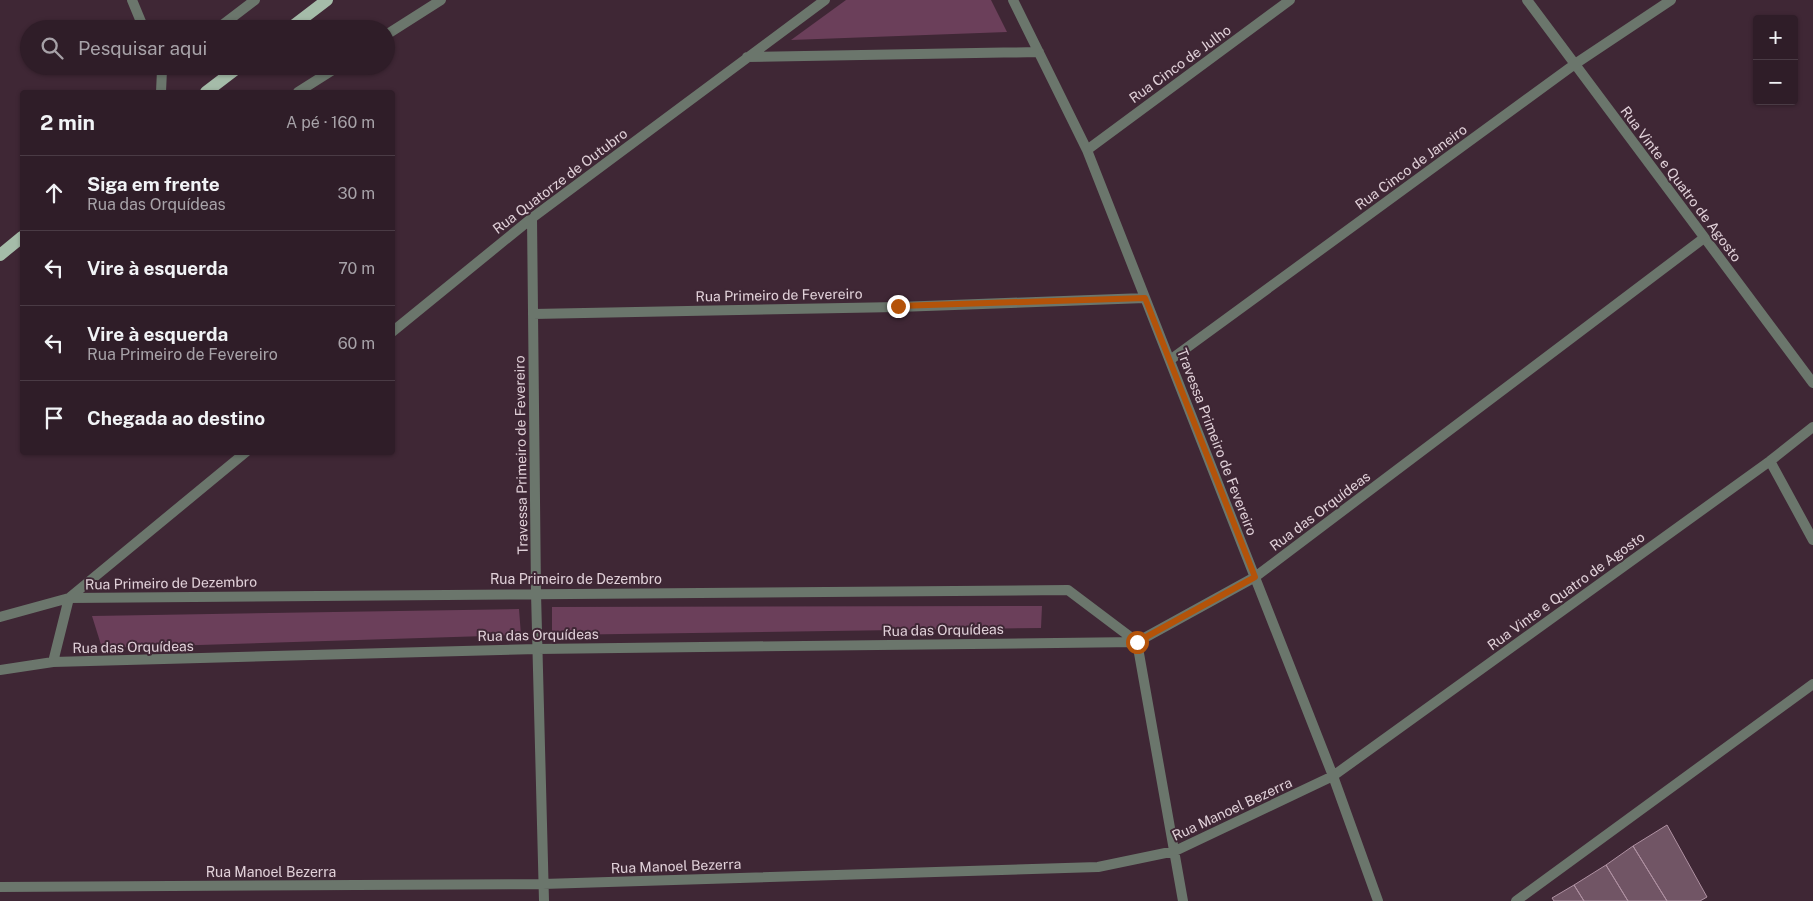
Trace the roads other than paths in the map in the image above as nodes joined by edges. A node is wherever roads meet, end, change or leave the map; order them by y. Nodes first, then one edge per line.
1 (132, 0) edge
2 (255, 0) edge
3 (327, 0) edge
4 (441, 0) edge
5 (824, 0) edge
6 (1013, 0) edge
7 (1290, 0) edge
8 (1527, 0) edge
9 (1671, 0) edge
10 (140, 20) edge
11 (229, 20) edge
12 (301, 20) edge
13 (395, 29) edge
14 (1038, 52) junction
15 (747, 57) junction
16 (1574, 64) junction
17 (162, 75) edge
18 (228, 75) edge
19 (325, 75) edge
20 (161, 90) edge
21 (209, 90) edge
22 (301, 90) edge
23 (1086, 150) junction
24 (532, 218) junction
25 (1704, 238) junction
26 (20, 239) edge
27 (0, 255) edge
28 (1145, 298) junction
29 (533, 314) junction
30 (395, 330) edge
31 (1170, 360) junction
32 (1813, 384) edge
33 (1813, 427) edge
34 (242, 455) edge
35 (1770, 461) junction
36 (1813, 540) edge
37 (1255, 577) junction
38 (536, 593) junction
39 (69, 598) junction
40 (0, 617) edge
41 (1137, 642) junction
42 (537, 648) junction
43 (53, 662) junction
44 (0, 670) edge
45 (1813, 684) edge
46 (1334, 776) junction
47 (1175, 851) junction
48 (543, 884) junction
49 (0, 887) edge
50 (544, 901) edge
51 (1183, 901) edge
52 (1378, 901) edge
53 (1516, 901) edge

1 - 10 street
2 - 11 street
3 - 12 main road
4 - 13 street
5 - 15 street, Rua Quatorze de Outubro
6 - 14 street, Travessa Primeiro de Fevereiro
7 - 23 street, Rua Cinco de Julho
8 - 16 street, Rua Vinte e Quatro de Agosto
9 - 16 street, Rua Cinco de Janeiro
14 - 15 street
14 - 23 street, Travessa Primeiro de Fevereiro
15 - 24 street, Rua Quatorze de Outubro
16 - 25 street, Rua Vinte e Quatro de Agosto
16 - 31 street, Rua Cinco de Janeiro
17 - 20 street
18 - 21 main road
19 - 22 street
23 - 28 street, Travessa Primeiro de Fevereiro
24 - 29 street, Travessa Primeiro de Fevereiro
24 - 30 street, Rua Quatorze de Outubro
25 - 32 street, Rua Vinte e Quatro de Agosto
25 - 37 street, Rua das Orquídeas
26 - 27 main road
28 - 29 street, Rua Primeiro de Fevereiro
28 - 31 street, Travessa Primeiro de Fevereiro
29 - 38 street, Travessa Primeiro de Fevereiro
31 - 37 street, Travessa Primeiro de Fevereiro
33 - 35 street, Rua Vinte e Quatro de Agosto
34 - 39 street
35 - 36 street
35 - 46 street, Rua Vinte e Quatro de Agosto
37 - 41 street, Rua das Orquídeas
37 - 46 street, Travessa Primeiro de Fevereiro
38 - 39 street, Rua Primeiro de Dezembro
38 - 41 street, Rua Primeiro de Dezembro
38 - 42 street, Travessa Primeiro de Fevereiro
39 - 40 street, Rua Primeiro de Dezembro
39 - 43 street
41 - 42 street, Rua das Orquídeas
41 - 47 street
42 - 43 street, Rua das Orquídeas
42 - 48 street, Travessa Primeiro de Fevereiro
43 - 44 street
45 - 53 street
46 - 47 street, Rua Manoel Bezerra
46 - 52 street, Travessa Primeiro de Fevereiro
47 - 48 street, Rua Manoel Bezerra
47 - 51 street
48 - 49 street, Rua Manoel Bezerra
48 - 50 street, Travessa Primeiro de Fevereiro

